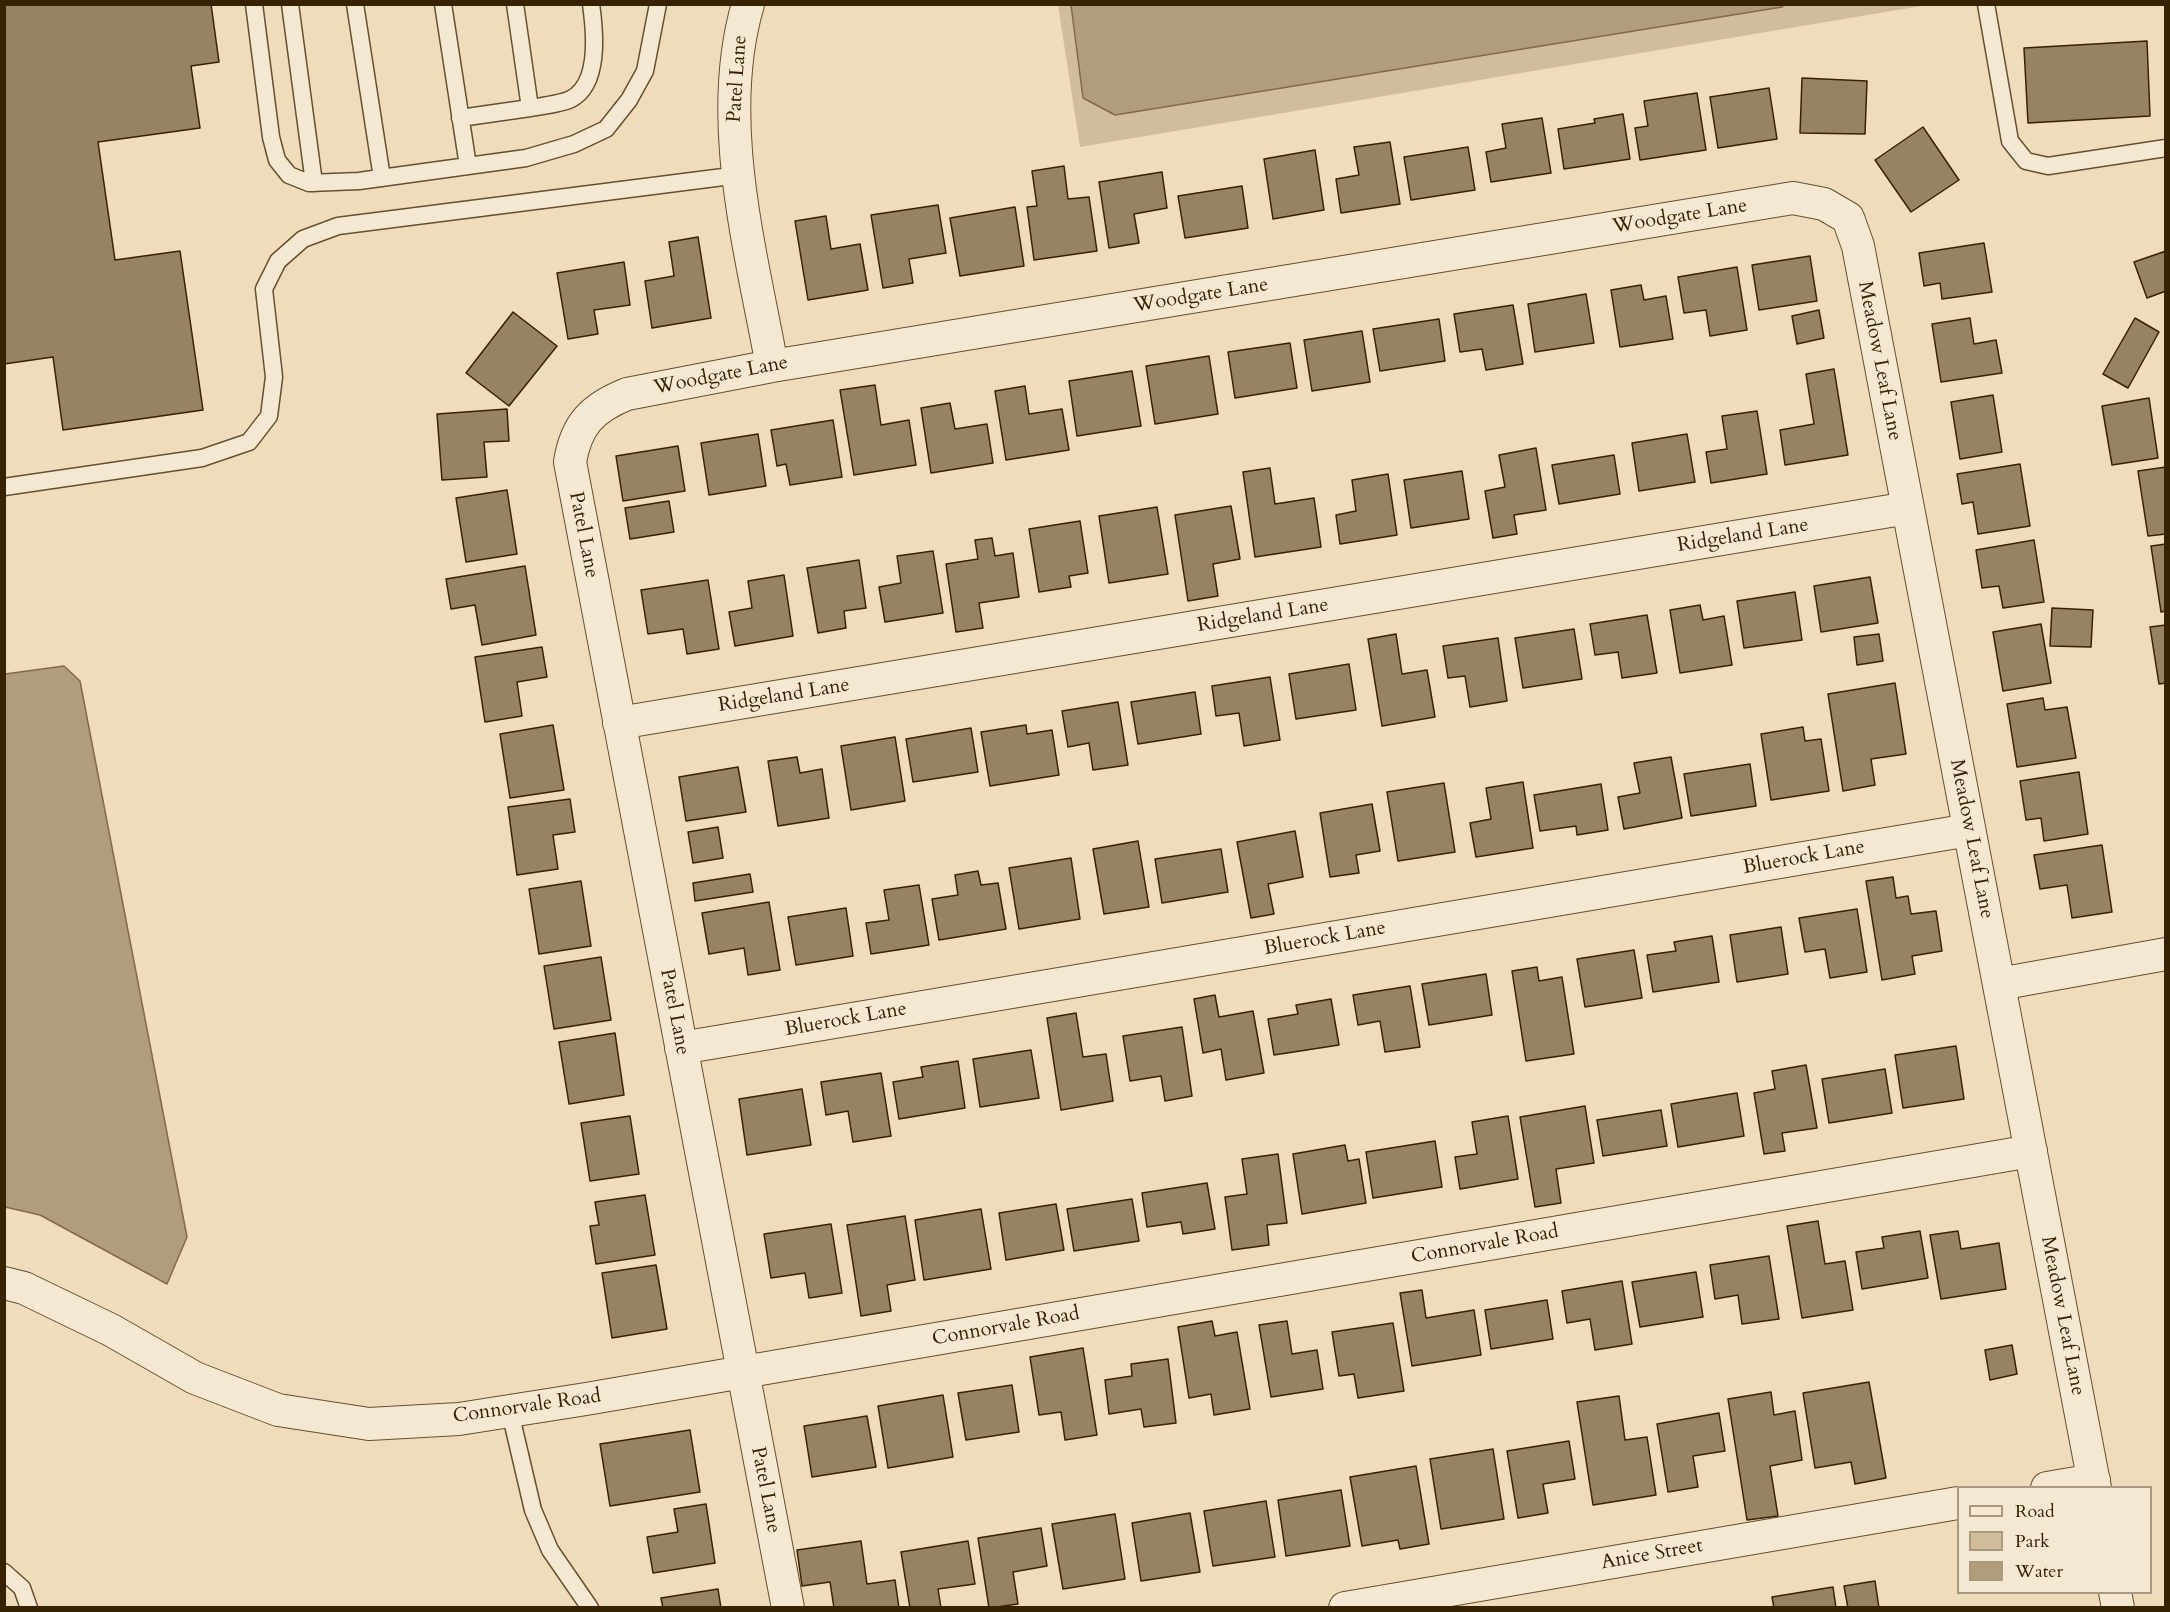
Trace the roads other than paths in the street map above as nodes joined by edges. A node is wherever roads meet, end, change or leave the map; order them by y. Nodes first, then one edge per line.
1 (254, 4) edge
2 (290, 4) edge
3 (355, 4) edge
4 (443, 4) edge
5 (515, 4) edge
6 (591, 4) edge
7 (658, 4) edge
8 (748, 4) edge
9 (1986, 4) edge
10 (530, 108) junction
11 (460, 118) junction
12 (2166, 148) edge
13 (468, 166) junction
14 (739, 175) junction
15 (382, 178) junction
16 (314, 183) junction
17 (1824, 204) joint
18 (772, 366) junction
19 (586, 420) joint
20 (4, 487) edge
21 (1908, 508) junction
22 (619, 723) junction
23 (1969, 830) junction
24 (2166, 954) edge
25 (1999, 984) junction
26 (681, 1048) junction
27 (2031, 1151) junction
28 (4, 1283) edge
29 (743, 1372) junction
30 (510, 1412) junction
31 (2094, 1484) edge
32 (2070, 1486) edge
33 (1957, 1503) edge
34 (4, 1572) edge
35 (29, 1608) edge
36 (590, 1608) edge
37 (788, 1608) edge
38 (1345, 1608) edge

1 - 16 lane
2 - 16 lane
3 - 15 lane
4 - 11 lane
5 - 10 lane
6 - 10 lane
7 - 13 lane
8 - 14 street, Patel Lane
9 - 12 lane
10 - 11 lane
11 - 13 lane
13 - 15 lane
14 - 18 street, Patel Lane
14 - 20 lane
15 - 16 lane
17 - 18 street, Woodgate Lane
17 - 21 street, Meadow Leaf Lane
18 - 19 street, Woodgate Lane
19 - 22 street, Patel Lane
21 - 22 street, Ridgeland Lane
21 - 23 street, Meadow Leaf Lane
22 - 26 street, Patel Lane
23 - 25 street, Meadow Leaf Lane
23 - 26 street, Bluerock Lane
24 - 25 street
25 - 27 street, Meadow Leaf Lane
26 - 29 street, Patel Lane
27 - 29 street, Connorvale Road
27 - 31 street, Meadow Leaf Lane
28 - 30 street, Connorvale Road
29 - 30 street, Connorvale Road
29 - 37 street, Patel Lane
30 - 36 lane
31 - 32 street
33 - 38 street, Anice Street
34 - 35 lane

